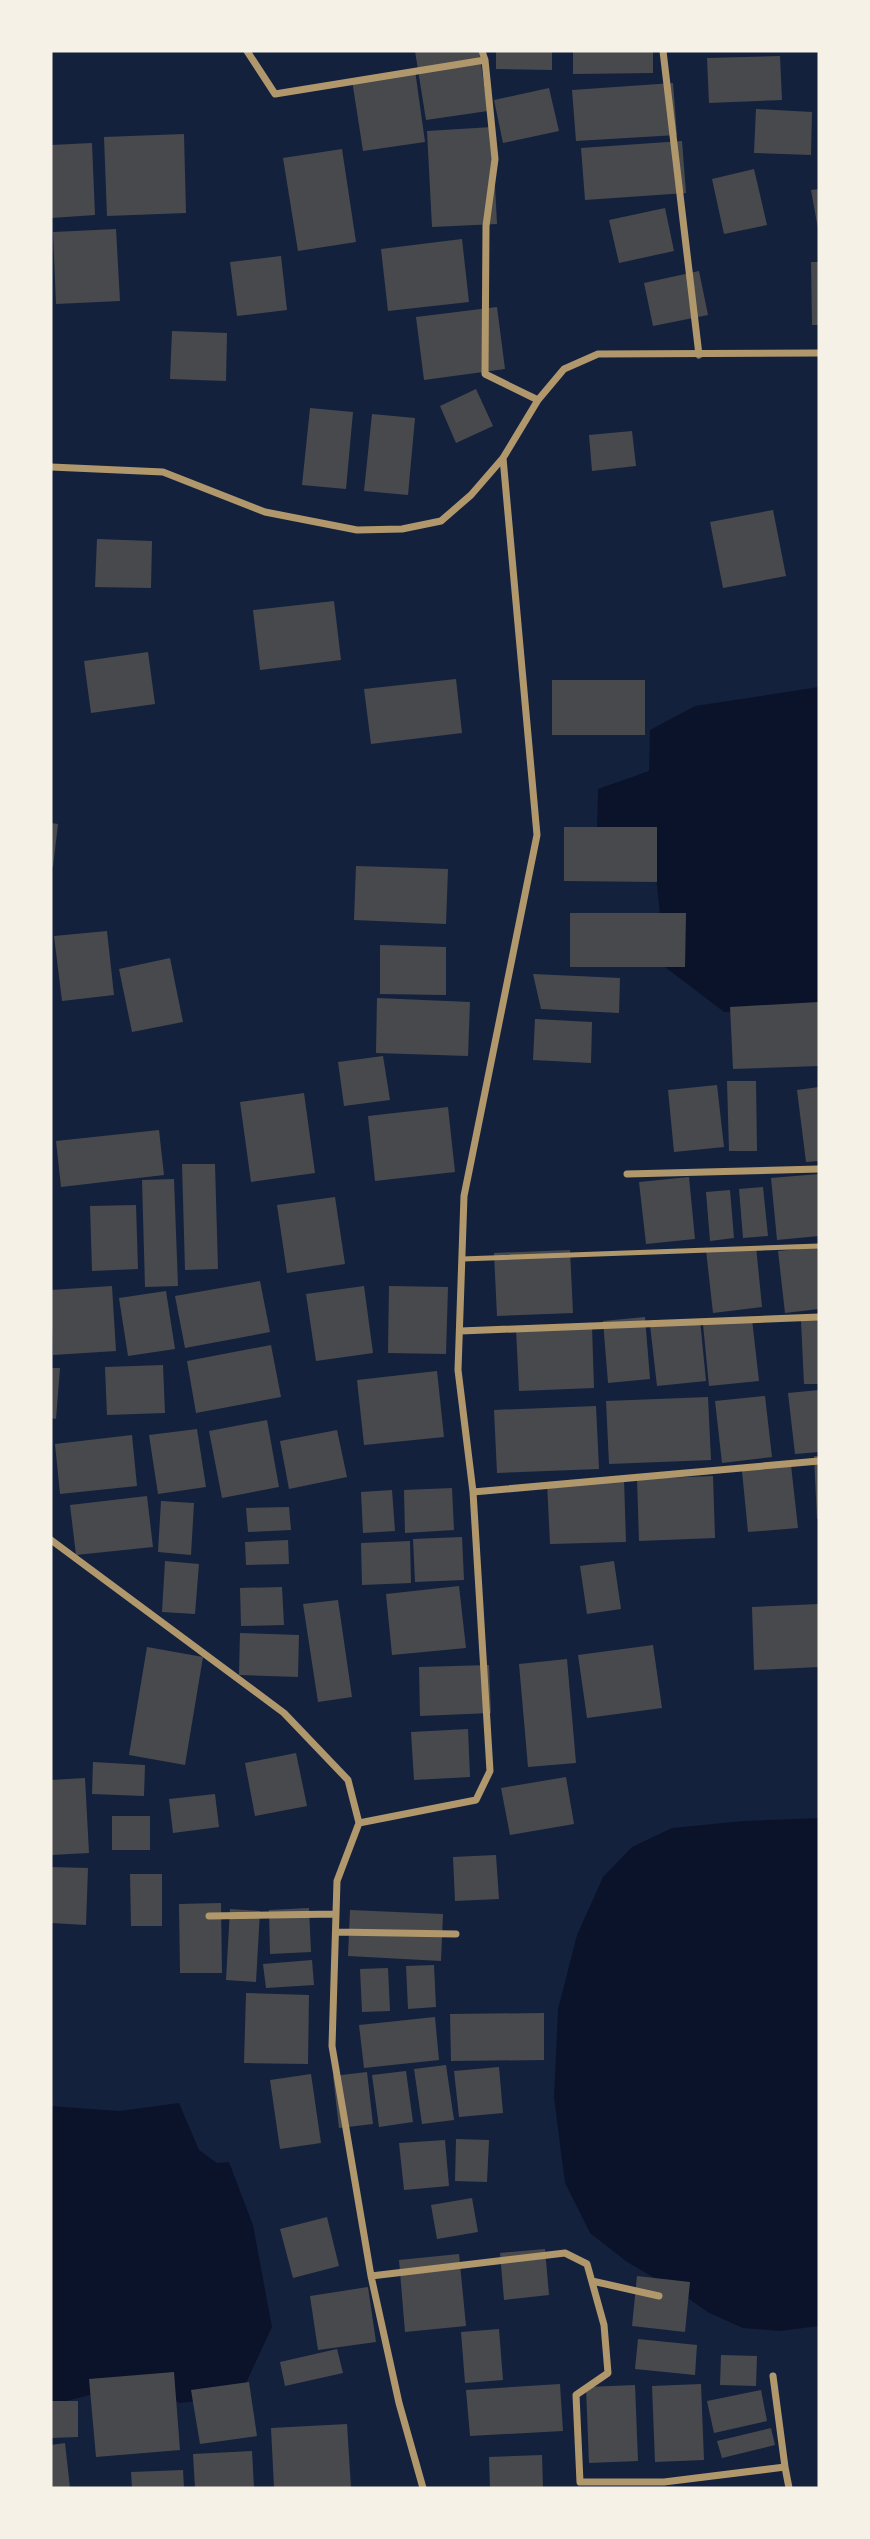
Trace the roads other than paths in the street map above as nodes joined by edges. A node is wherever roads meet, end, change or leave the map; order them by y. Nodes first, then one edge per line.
1 (247, 51) edge
2 (482, 51) edge
3 (663, 51) edge
4 (485, 60) junction
5 (819, 353) edge
6 (699, 355) junction
7 (538, 400) junction
8 (503, 458) junction
9 (51, 467) edge
10 (819, 1169) edge
11 (627, 1174) dead end
12 (819, 1246) edge
13 (462, 1258) junction
14 (819, 1317) edge
15 (460, 1331) junction
16 (819, 1461) edge
17 (473, 1492) junction
18 (51, 1540) edge
19 (359, 1823) junction
20 (336, 1914) junction
21 (209, 1916) dead end
22 (335, 1932) junction
23 (456, 1934) dead end
24 (371, 2276) junction
25 (592, 2281) junction
26 (659, 2296) dead end
27 (773, 2376) dead end
28 (785, 2467) junction
29 (584, 2485) edge
30 (423, 2488) edge
31 (789, 2488) edge

1 - 4 street
2 - 4 street
3 - 6 street
4 - 7 street
5 - 6 street
6 - 7 street
7 - 8 street
8 - 9 street
8 - 13 street
10 - 11 street
12 - 13 lane
13 - 15 street
14 - 15 street
15 - 17 street
16 - 17 street
17 - 19 street
18 - 19 street
19 - 20 street
20 - 21 street
20 - 22 street
22 - 23 street
22 - 24 street
24 - 25 street
24 - 30 street
25 - 26 street
25 - 29 street
27 - 28 street
28 - 29 street
28 - 31 street

